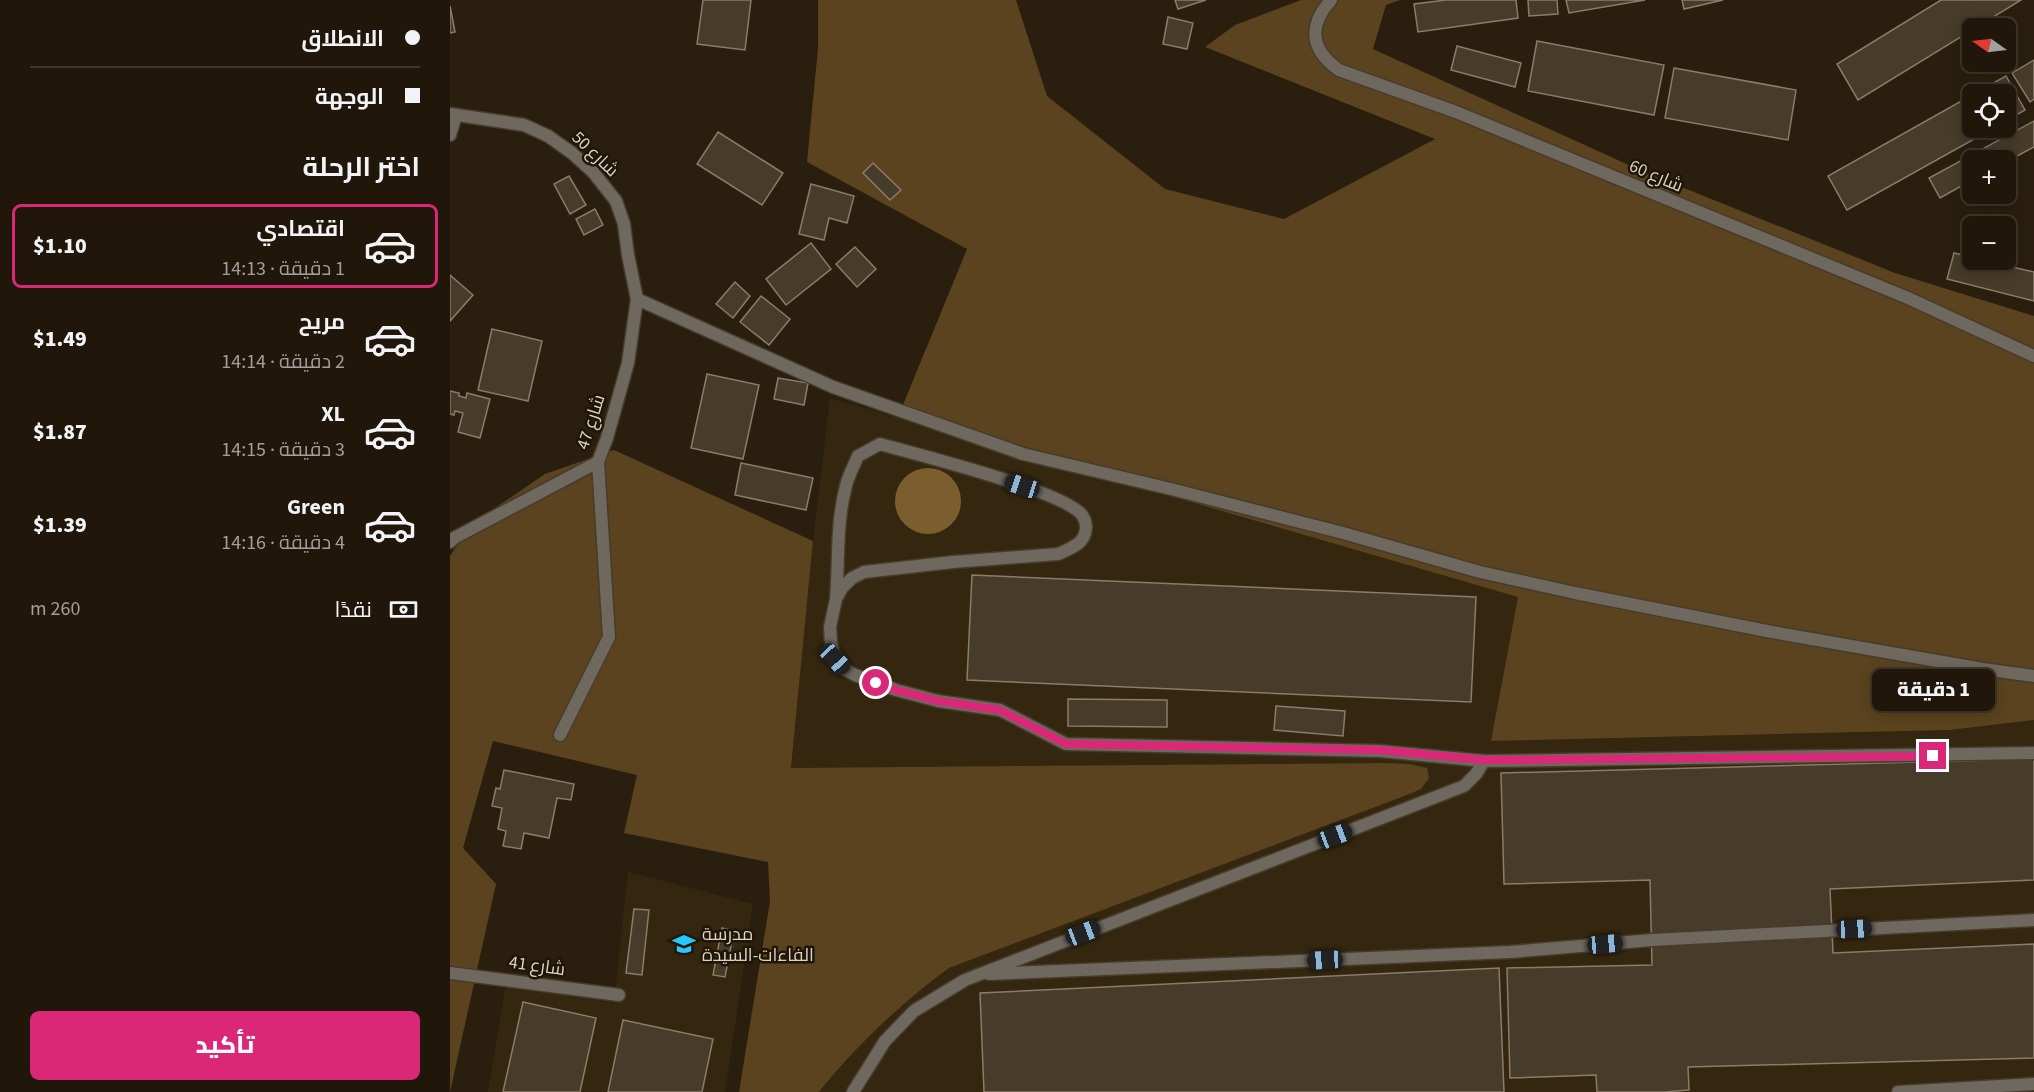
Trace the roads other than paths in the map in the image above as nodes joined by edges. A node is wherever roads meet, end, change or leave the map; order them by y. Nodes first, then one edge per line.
1 (1331, 0) edge
2 (453, 115) edge
3 (450, 135) edge
4 (637, 299) junction
5 (2034, 356) edge
6 (598, 462) junction
7 (450, 542) edge
8 (836, 599) junction
9 (2034, 676) edge
10 (561, 735) dead end
11 (2034, 753) edge
12 (1484, 760) junction
13 (2034, 921) edge
14 (450, 973) edge
15 (979, 974) junction
16 (619, 995) dead end
17 (2034, 1084) edge
18 (853, 1092) edge
19 (1898, 1092) edge

1 - 5 street, شارع 60
2 - 3 street
2 - 4 street, شارع 50
4 - 6 street, شارع 47
4 - 9 street
6 - 7 street, شارع 47
6 - 10 street
8 - 8 street
8 - 12 street
11 - 12 street
12 - 15 street
13 - 15 street
14 - 16 street, شارع 41
15 - 18 street
17 - 19 street

